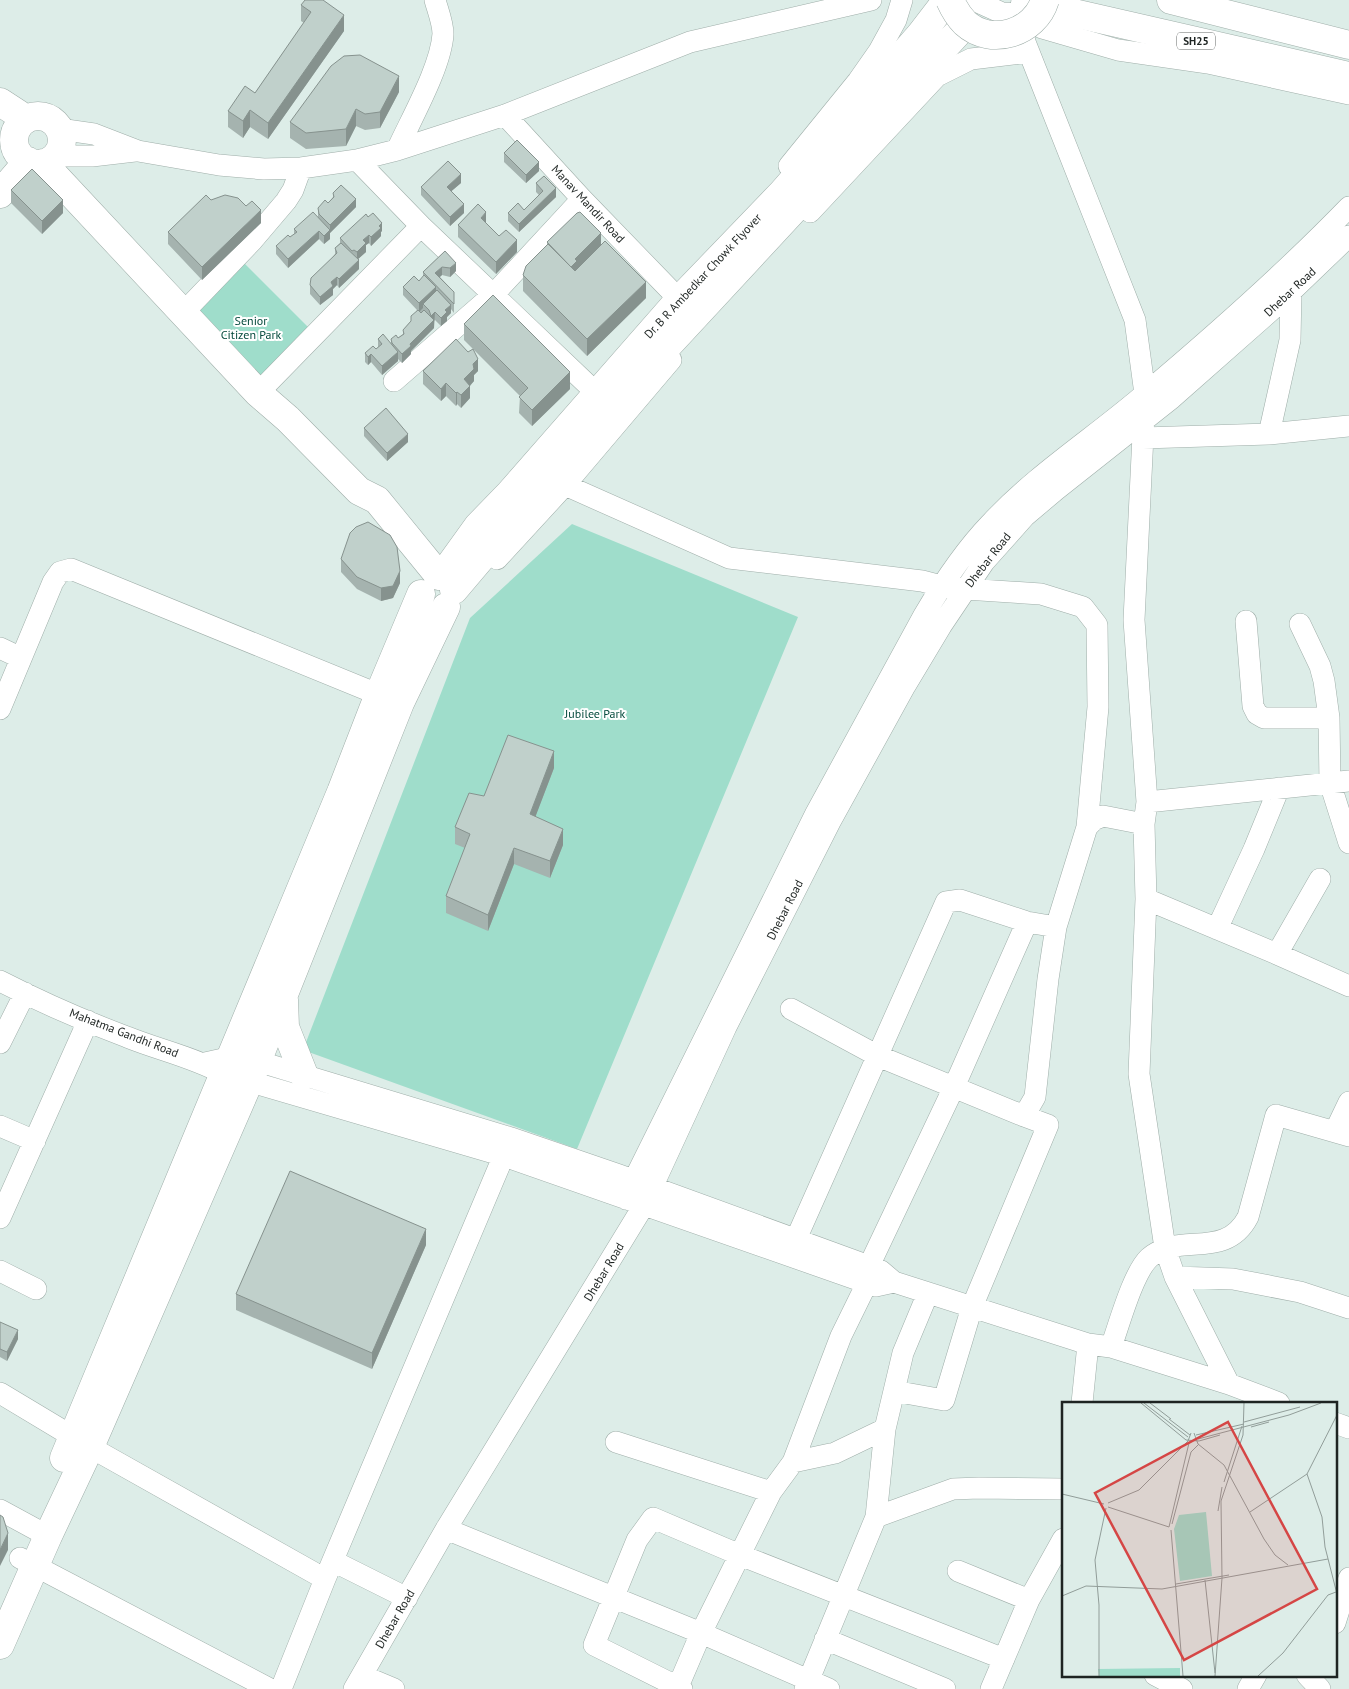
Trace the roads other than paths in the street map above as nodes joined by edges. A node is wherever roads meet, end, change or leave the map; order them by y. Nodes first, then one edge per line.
1 (435, 0) edge
2 (870, 0) edge
3 (902, 0) edge
4 (948, 0) edge
5 (1171, 0) edge
6 (1215, 0) edge
7 (1032, 5) edge
8 (971, 12) edge
9 (1349, 33) edge
10 (1349, 45) edge
11 (1029, 52) junction
12 (1349, 76) edge
13 (1349, 94) edge
14 (0, 102) edge
15 (505, 115) junction
16 (14, 124) edge
17 (397, 150) junction
18 (46, 152) junction
19 (357, 160) junction
20 (301, 168) junction
21 (0, 194) edge
22 (582, 199) junction
23 (1349, 207) edge
24 (421, 226) junction
25 (1349, 236) edge
26 (1291, 291) junction
27 (672, 292) junction
28 (494, 294) junction
29 (182, 314) junction
30 (394, 381) dead end
31 (589, 386) junction
32 (258, 393) junction
33 (1145, 394) junction
34 (1349, 426) edge
35 (1144, 429) junction
36 (1268, 434) junction
37 (565, 485) junction
38 (487, 533) junction
39 (467, 559) junction
40 (941, 586) junction
41 (438, 587) junction
42 (965, 589) junction
43 (1246, 622) dead end
44 (1300, 624) dead end
45 (0, 648) edge
46 (21, 658) junction
47 (389, 698) junction
48 (0, 709) edge
49 (1329, 718) junction
50 (1340, 782) edge
51 (1279, 788) junction
52 (1147, 802) junction
53 (1144, 824) junction
54 (1087, 827) junction
55 (1349, 843) edge
56 (1320, 879) dead end
57 (1146, 899) junction
58 (1027, 922) junction
59 (1056, 927) junction
60 (1217, 929) junction
61 (1277, 954) junction
62 (0, 981) edge
63 (1349, 986) edge
64 (25, 994) junction
65 (284, 996) junction
66 (792, 1009) dead end
67 (88, 1021) junction
68 (0, 1043) edge
69 (878, 1056) junction
70 (233, 1067) junction
71 (304, 1075) junction
72 (954, 1087) junction
73 (1349, 1102) edge
74 (1024, 1116) junction
75 (0, 1126) edge
76 (1345, 1135) edge
77 (35, 1140) junction
78 (507, 1147) junction
79 (639, 1193) junction
80 (0, 1218) edge
81 (796, 1239) junction
82 (1165, 1248) junction
83 (0, 1271) edge
84 (868, 1275) junction
85 (1176, 1277) junction
86 (36, 1289) dead end
87 (928, 1293) junction
88 (972, 1307) junction
89 (1349, 1308) edge
90 (1088, 1344) junction
91 (1111, 1347) junction
92 (1229, 1384) junction
93 (894, 1391) junction
94 (0, 1393) edge
95 (1082, 1402) edge
96 (1276, 1402) edge
97 (1336, 1423) edge
98 (1349, 1428) edge
99 (885, 1429) junction
100 (82, 1442) junction
101 (616, 1442) dead end
102 (793, 1462) junction
103 (1062, 1489) edge
104 (771, 1492) junction
105 (0, 1510) edge
106 (876, 1517) junction
107 (446, 1529) junction
108 (41, 1532) junction
109 (1062, 1541) edge
110 (740, 1555) junction
111 (28, 1562) junction
112 (329, 1570) junction
113 (958, 1571) dead end
114 (1349, 1578) edge
115 (844, 1596) junction
116 (614, 1597) junction
117 (407, 1598) junction
118 (1029, 1600) junction
119 (0, 1601) edge
120 (1336, 1620) edge
121 (701, 1633) junction
122 (826, 1639) junction
123 (0, 1646) edge
124 (1004, 1659) junction
125 (1157, 1676) edge
126 (1255, 1676) edge
127 (358, 1682) edge
128 (807, 1685) edge
129 (679, 1688) edge
130 (270, 1689) edge
131 (281, 1689) edge
132 (394, 1689) edge
133 (828, 1689) edge
134 (945, 1689) edge
135 (991, 1689) edge
136 (1182, 1689) edge
137 (1248, 1689) edge

1 - 17 street
2 - 15 street
3 - 27 street
4 - 8 main road, Dr. B R Ambedkar Chowk Flyover, bridge
4 - 38 main road, Dr. B R Ambedkar Chowk Flyover
5 - 10 main road
6 - 9 street
7 - 8 main road, bridge
7 - 11 street
7 - 12 main road, SH25
7 - 13 street
8 - 38 main road, Dr. B R Ambedkar Chowk Flyover
11 - 33 street
11 - 37 street
14 - 16 main road
15 - 17 street
15 - 22 street, Manav Mandir Road
16 - 18 main road
16 - 18 main road
17 - 19 street
18 - 20 street
18 - 21 main road
18 - 29 main road
19 - 20 street
19 - 24 street
20 - 29 street
22 - 27 street, Manav Mandir Road
22 - 28 street
23 - 33 street, Dhebar Road
24 - 28 street
24 - 32 street
25 - 26 street, Dhebar Road
26 - 35 street, Dhebar Road
26 - 36 street
27 - 31 street
28 - 30 street
28 - 31 street
29 - 32 main road
31 - 39 street
32 - 41 main road
33 - 35 street
33 - 40 street, Dhebar Road
34 - 36 street
35 - 36 street
35 - 42 street, Dhebar Road
35 - 52 street
37 - 39 street
37 - 40 street
38 - 39 main road, Dr. B R Ambedkar Chowk Flyover
39 - 41 main road, Dr. B R Ambedkar Chowk Flyover
40 - 42 street
40 - 79 street, Dhebar Road
41 - 47 main road, Dr. B R Ambedkar Chowk Flyover
42 - 54 street
42 - 79 street, Dhebar Road
43 - 49 street
44 - 49 street
45 - 46 street
46 - 47 street
46 - 48 street
47 - 65 main road
47 - 70 main road
49 - 50 street
50 - 51 street
50 - 55 street
51 - 52 street
51 - 60 street
52 - 53 street
53 - 54 street
53 - 57 street
54 - 59 street
56 - 61 street
57 - 60 street
57 - 82 street
58 - 59 street
58 - 69 street
58 - 72 street
59 - 74 street
60 - 61 street
61 - 63 street
62 - 64 street, Mahatma Gandhi Road
64 - 67 street, Mahatma Gandhi Road
64 - 68 street
65 - 70 main road
65 - 71 main road
66 - 69 street
67 - 70 street, Mahatma Gandhi Road
67 - 77 street
69 - 72 street
69 - 81 street
70 - 71 street
70 - 78 street
70 - 100 main road
71 - 78 street
72 - 74 street
72 - 84 street
73 - 76 street
74 - 88 street
75 - 77 street
76 - 82 street
77 - 80 street
78 - 79 street
78 - 112 street
79 - 81 street
79 - 84 street
79 - 107 street, Dhebar Road
81 - 84 street
82 - 85 street
82 - 91 street
83 - 86 street
84 - 87 street
84 - 102 street
85 - 89 street
85 - 92 street
87 - 88 street
87 - 93 street
88 - 90 street
88 - 93 street
90 - 91 street
90 - 95 street
91 - 92 street
92 - 96 street
93 - 99 street
94 - 100 street
97 - 98 street
99 - 102 street
99 - 106 street
100 - 108 main road
100 - 112 street
101 - 104 street
102 - 104 street
103 - 106 street
104 - 110 street
105 - 108 street
106 - 115 street
107 - 116 street
107 - 117 street, Dhebar Road
108 - 111 main road
109 - 118 street
110 - 115 street
110 - 116 street
110 - 121 street
111 - 119 main road
111 - 123 main road
111 - 130 street
112 - 117 street
112 - 131 street
113 - 118 street
114 - 120 street
115 - 122 street
115 - 124 street
116 - 121 street
116 - 129 street
117 - 127 street, Dhebar Road
118 - 124 street
121 - 128 street
121 - 129 street
122 - 128 street
122 - 134 street
124 - 135 street
125 - 136 street
126 - 137 street
127 - 132 street
128 - 133 street

